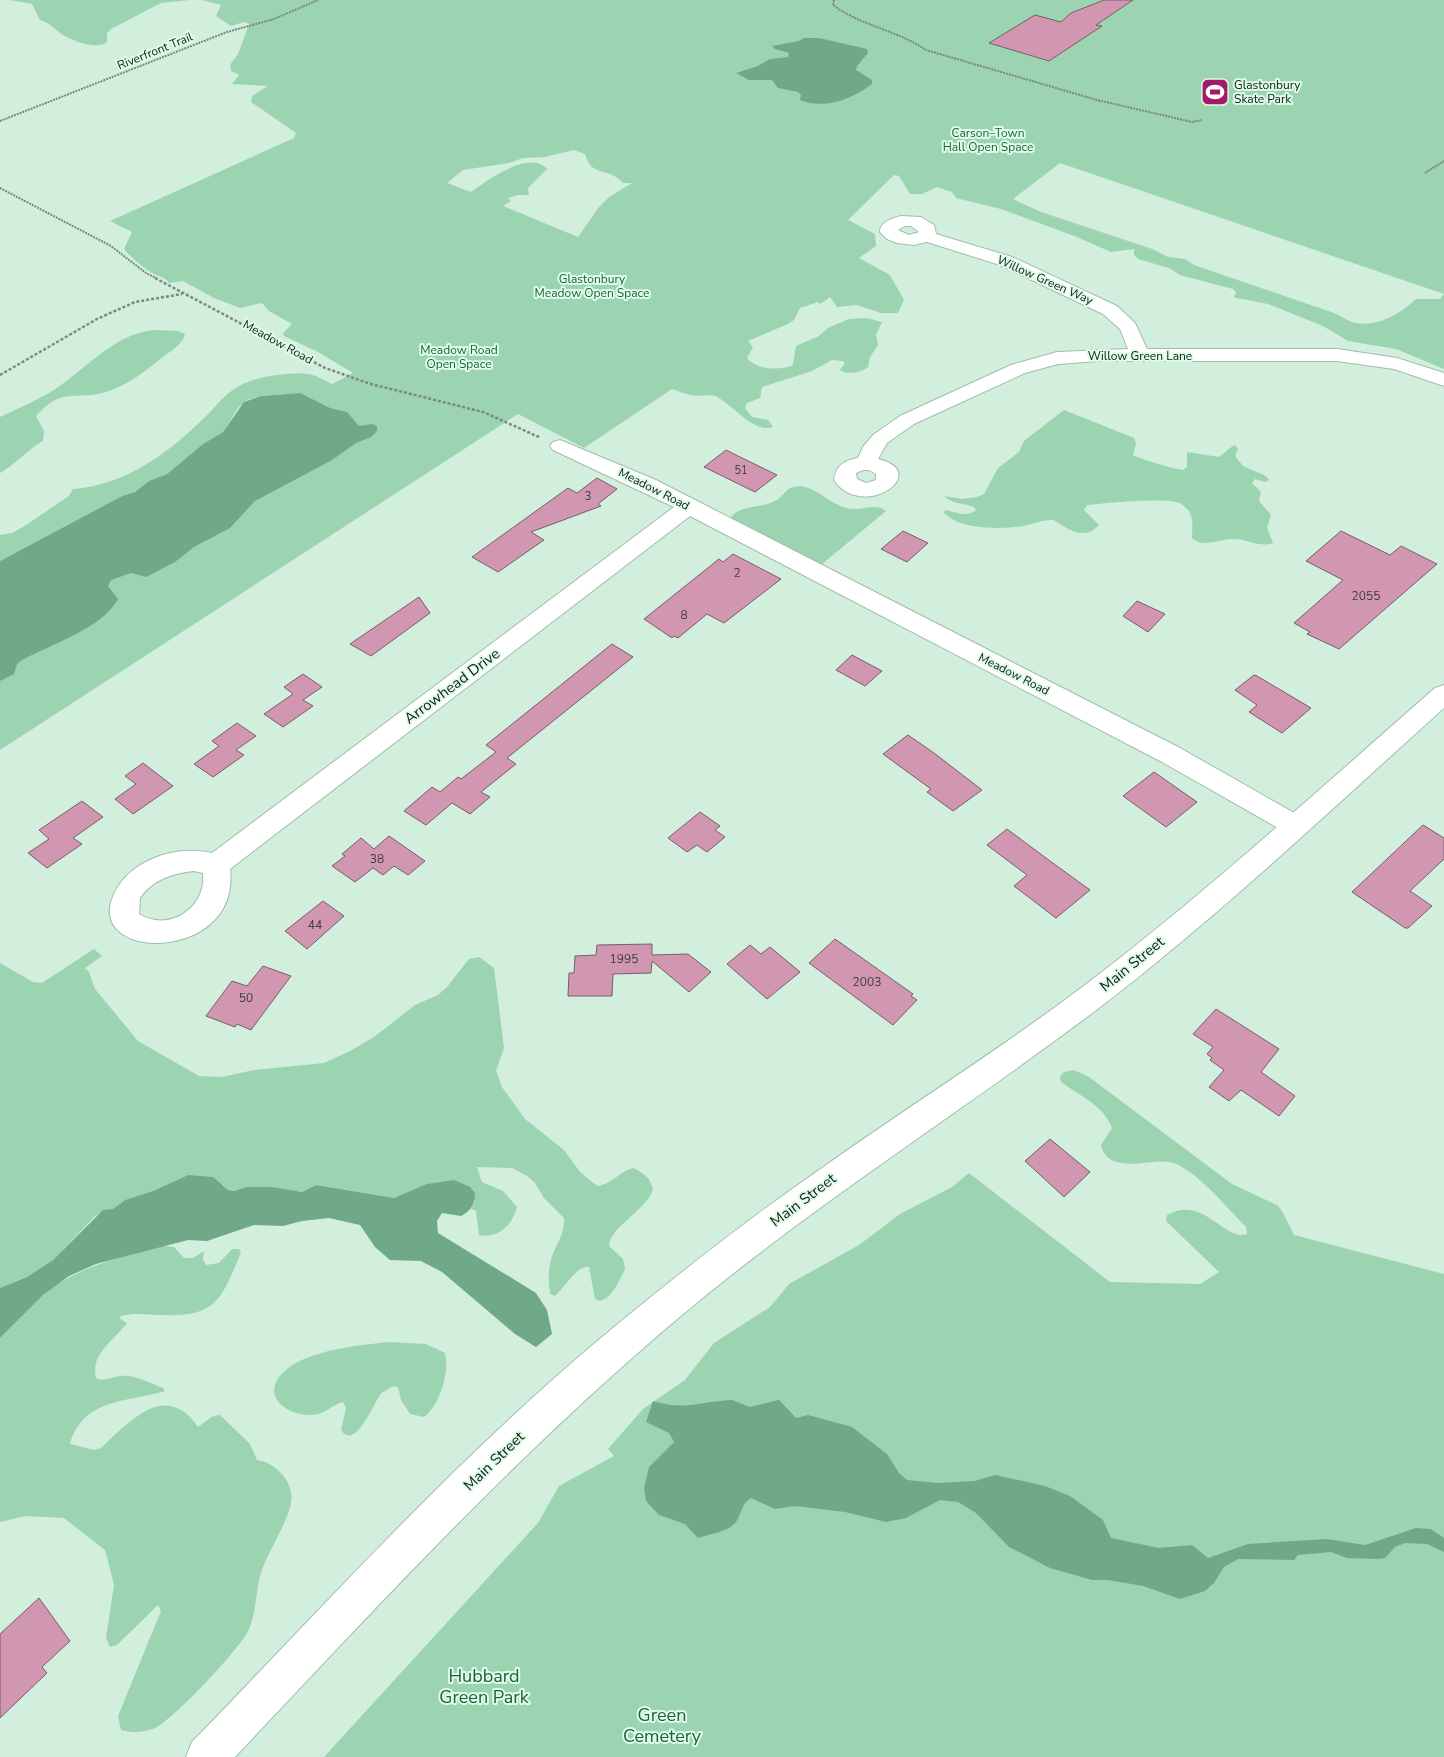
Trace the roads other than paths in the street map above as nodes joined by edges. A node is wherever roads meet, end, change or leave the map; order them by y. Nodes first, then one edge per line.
1 (926, 236) dead end
2 (1140, 355) junction
3 (1444, 380) edge
4 (560, 446) road end
5 (866, 463) dead end
6 (689, 506) junction
7 (1444, 694) edge
8 (1294, 825) junction
9 (216, 865) dead end
10 (207, 1757) edge

1 - 2 street, Willow Green Way
2 - 3 street, Willow Green Lane
2 - 5 street, Willow Green Lane
4 - 6 street, Meadow Road
6 - 8 street, Meadow Road
6 - 9 street, Arrowhead Drive
7 - 8 street, Main Street
8 - 10 street, Main Street

